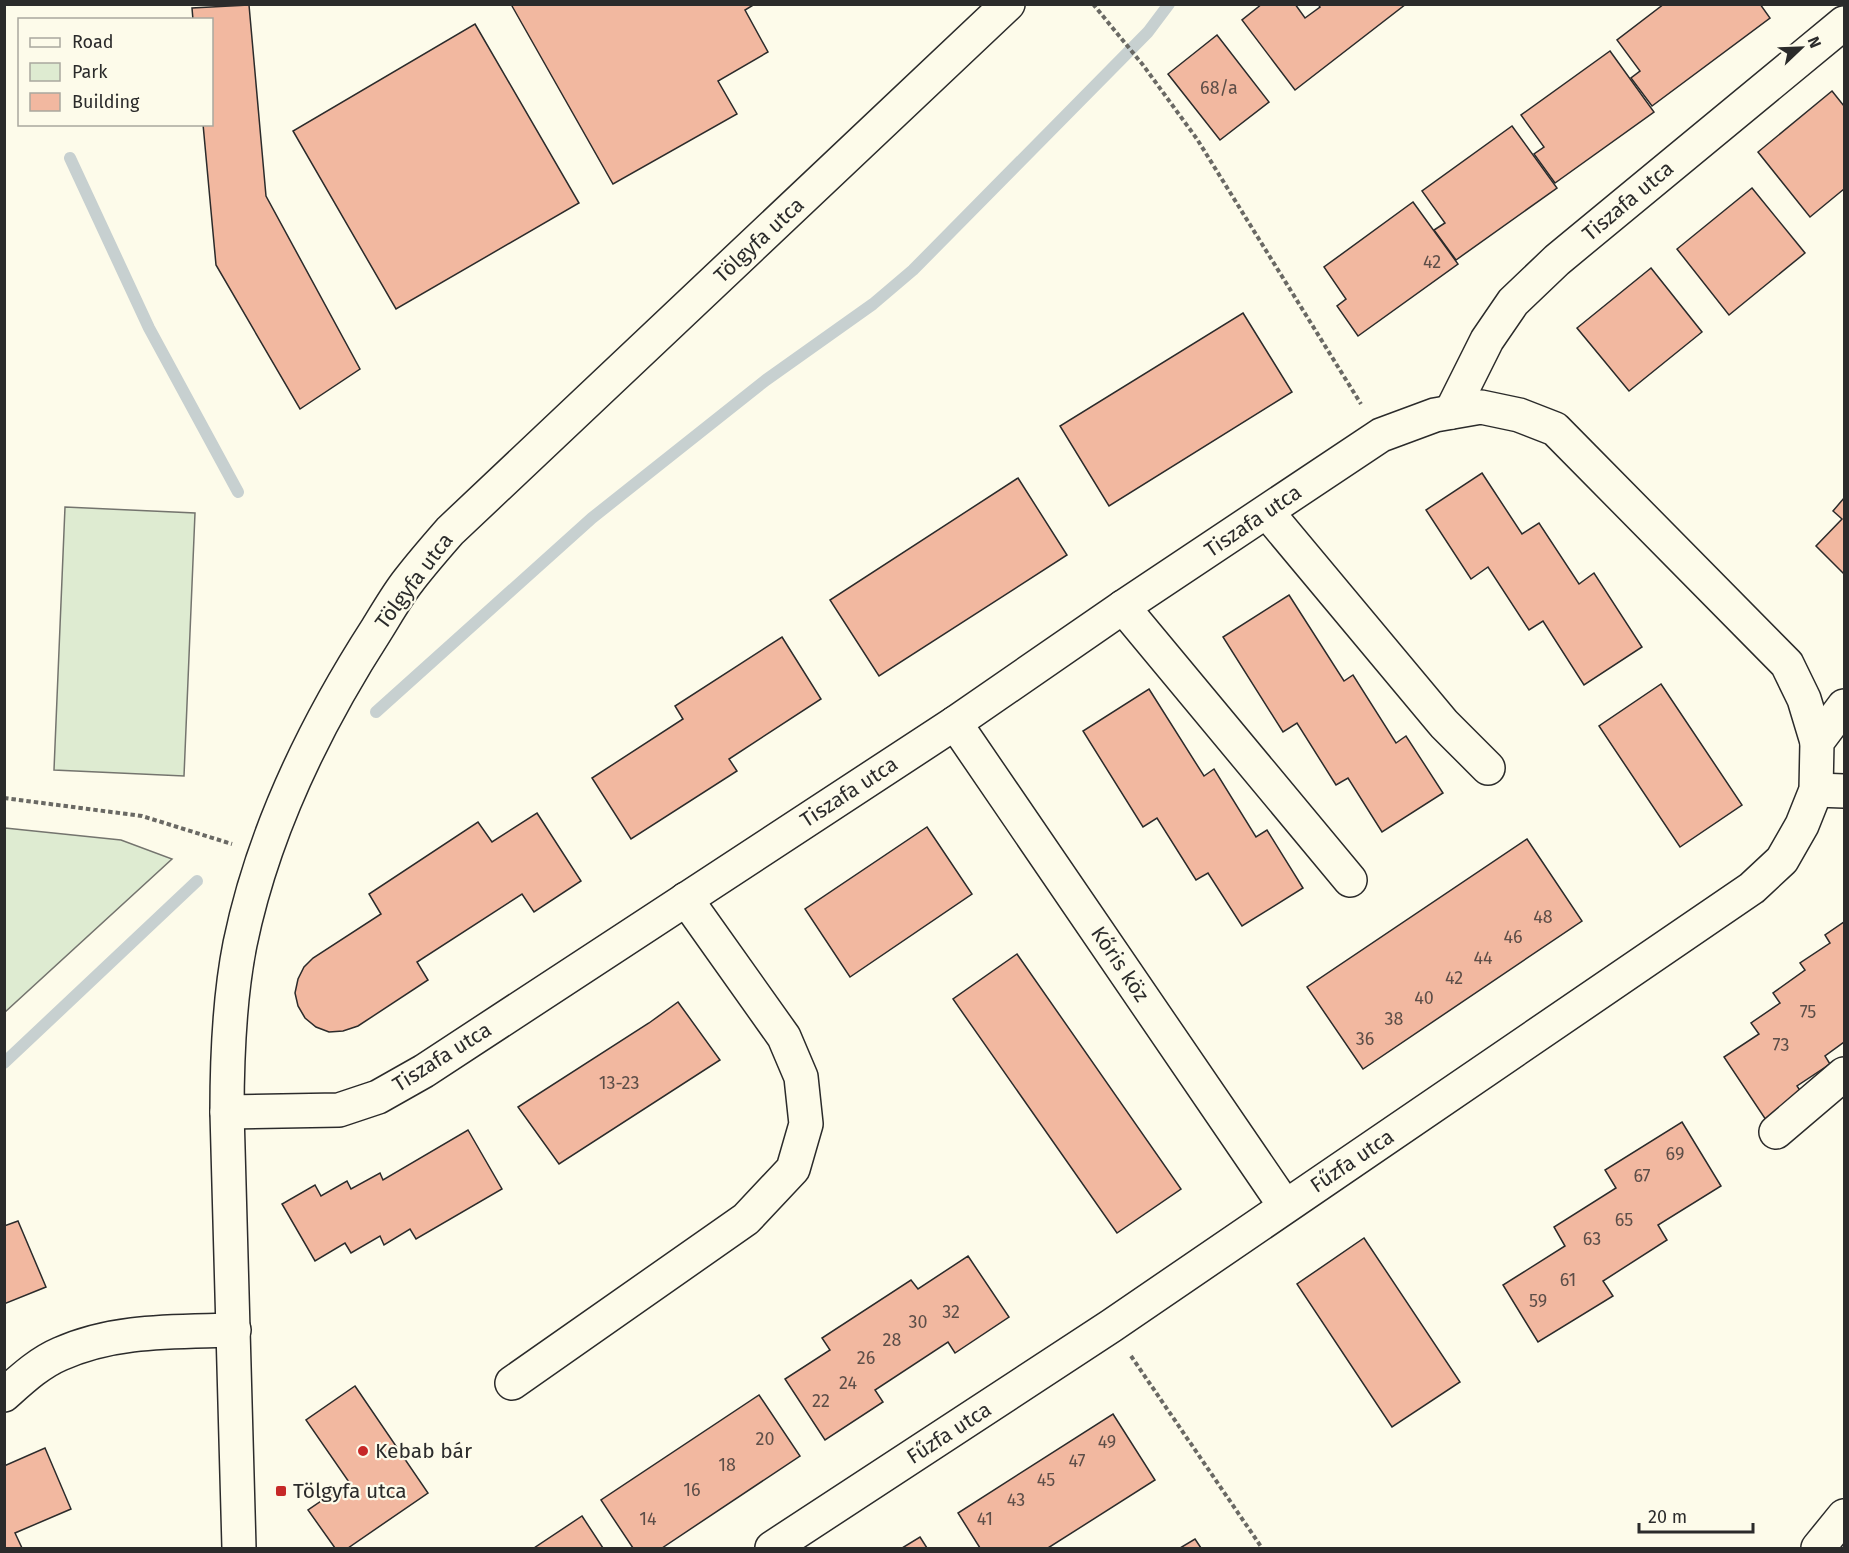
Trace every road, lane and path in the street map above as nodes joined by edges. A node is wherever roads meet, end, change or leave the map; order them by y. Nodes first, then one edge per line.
1 (1008, 4) edge
2 (1093, 4) edge
3 (1845, 23) edge
4 (1451, 412) junction
5 (1381, 435) junction
6 (1267, 512) junction
7 (1123, 607) junction
8 (1845, 706) edge
9 (955, 723) junction
10 (1817, 742) junction
11 (1488, 768) dead end
12 (1831, 790) edge
13 (4, 798) edge
14 (264, 854) junction
15 (1350, 880) dead end
16 (686, 899) junction
17 (1845, 1074) edge
18 (227, 1112) junction
19 (1776, 1132) dead end
20 (1285, 1206) junction
21 (1111, 1326) junction
22 (234, 1330) junction
23 (512, 1383) dead end
24 (4, 1395) edge
25 (1845, 1516) edge
26 (239, 1548) edge
27 (772, 1548) edge
28 (1262, 1548) edge
29 (1818, 1548) edge

1 - 14 street, Tölgyfa utca
2 - 5 path
3 - 4 street, Tiszafa utca
4 - 5 street, Tiszafa utca
4 - 10 street, Tiszafa utca
5 - 6 street, Tiszafa utca
6 - 7 street, Tiszafa utca
6 - 11 street
7 - 9 street, Tiszafa utca
7 - 15 street
8 - 10 street
9 - 16 street, Tiszafa utca
9 - 20 street, Kőris köz
10 - 12 street, Fűzfa utca
12 - 20 street, Fűzfa utca
13 - 14 path
14 - 18 street, Tölgyfa utca
16 - 18 street, Tiszafa utca
16 - 23 street
17 - 19 street
18 - 22 street, Tölgyfa utca
20 - 21 street, Fűzfa utca
21 - 27 street, Fűzfa utca
21 - 28 path
22 - 24 street
22 - 26 street, Tölgyfa utca
25 - 29 street

